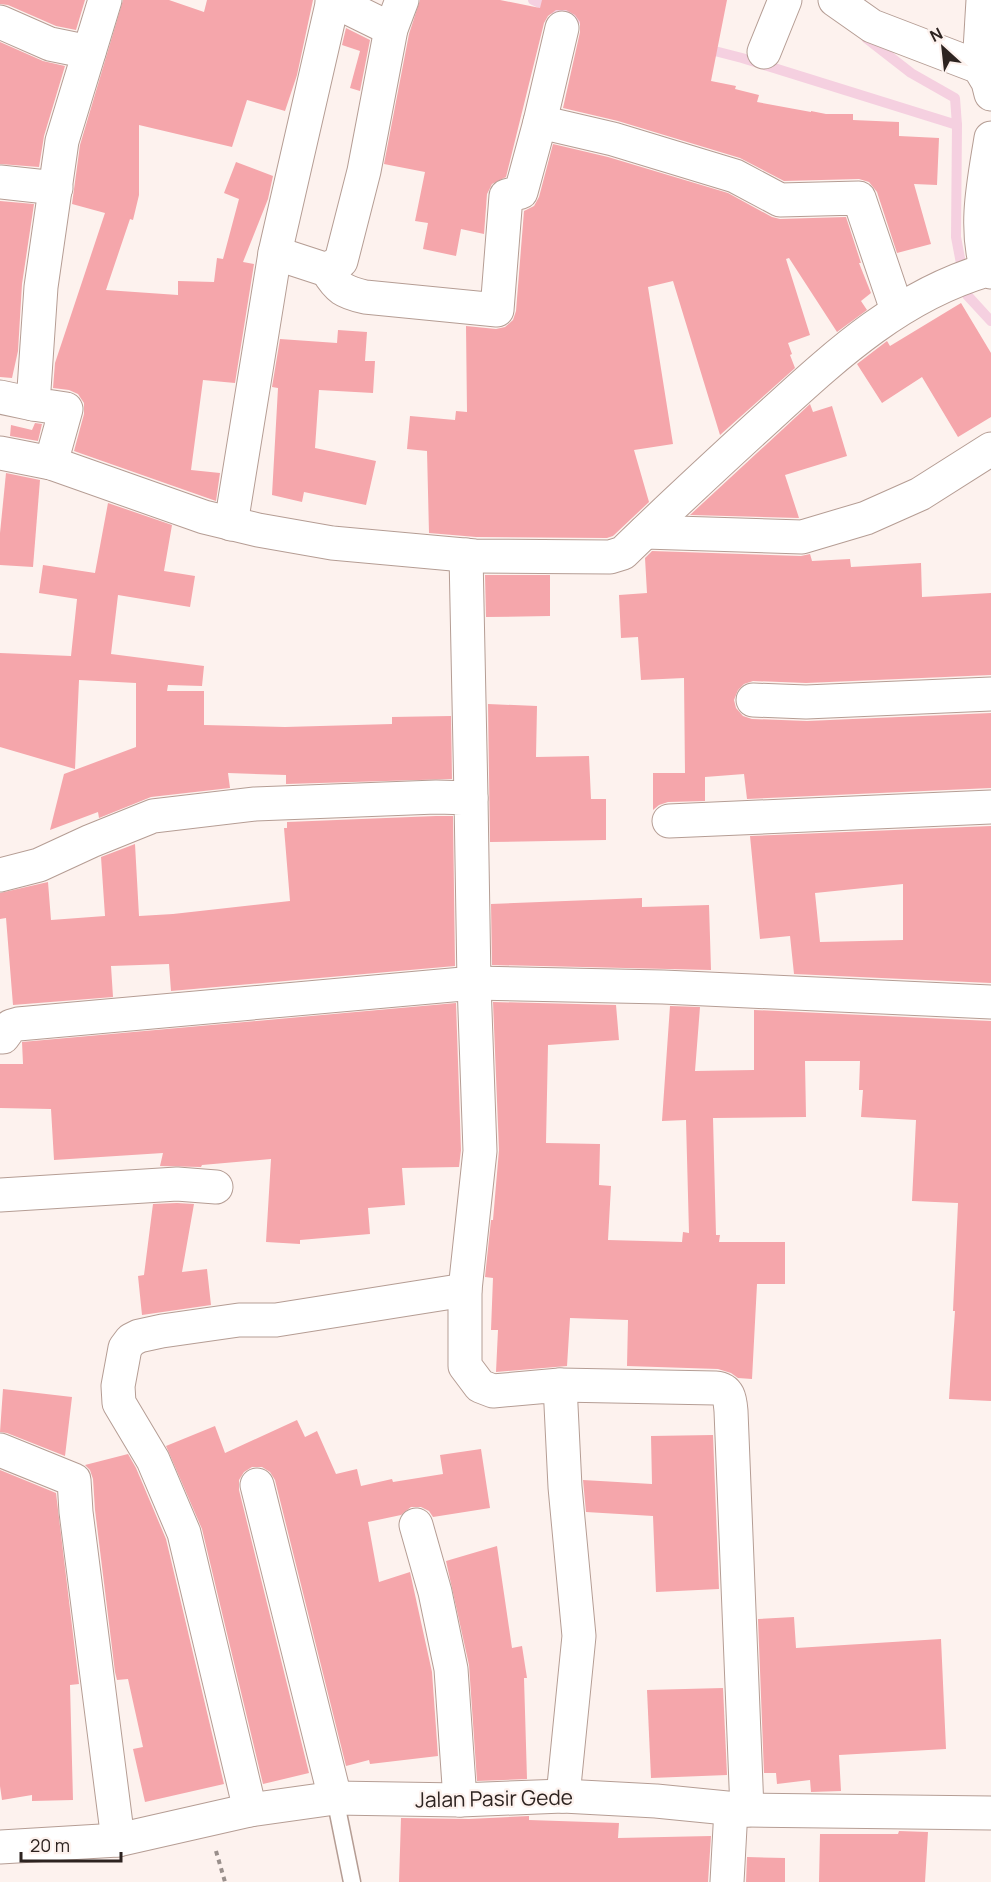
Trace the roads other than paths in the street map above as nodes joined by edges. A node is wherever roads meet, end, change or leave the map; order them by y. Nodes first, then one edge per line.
1 (105, 0) edge
2 (332, 0) edge
3 (785, 0) edge
4 (835, 0) edge
5 (983, 0) edge
6 (397, 14) edge
7 (0, 22) edge
8 (562, 28) dead end
9 (89, 51) junction
10 (765, 52) dead end
11 (985, 81) edge
12 (540, 122) junction
13 (991, 138) edge
14 (0, 182) edge
15 (56, 188) junction
16 (275, 253) junction
17 (986, 264) edge
18 (327, 270) junction
19 (897, 310) junction
20 (0, 397) edge
21 (33, 404) junction
22 (991, 449) edge
23 (0, 453) edge
24 (51, 463) junction
25 (231, 524) junction
26 (645, 532) junction
27 (466, 555) junction
28 (991, 694) edge
29 (753, 700) dead end
30 (471, 798) junction
31 (991, 807) edge
32 (669, 821) dead end
33 (0, 874) edge
34 (474, 983) junction
35 (991, 1002) edge
36 (0, 1038) edge
37 (216, 1187) dead end
38 (0, 1196) edge
39 (465, 1290) junction
40 (560, 1385) junction
41 (0, 1450) edge
42 (258, 1485) dead end
43 (416, 1524) dead end
44 (563, 1796) junction
45 (334, 1798) junction
46 (460, 1800) junction
47 (250, 1810) junction
48 (739, 1810) junction
49 (991, 1813) edge
50 (118, 1840) junction
51 (0, 1847) edge
52 (352, 1882) edge
53 (727, 1882) edge

1 - 9 street
2 - 6 street
2 - 16 street
3 - 10 street
4 - 11 street
5 - 11 street
6 - 18 street
7 - 9 street
8 - 12 street
9 - 15 street
12 - 18 street
12 - 19 street
13 - 17 street
14 - 15 street
15 - 21 street
16 - 18 street
16 - 25 street
17 - 19 street
19 - 26 street
20 - 21 street
21 - 24 street
22 - 26 street
23 - 24 street
24 - 25 street
25 - 27 street
26 - 27 street
27 - 30 street
28 - 29 street
30 - 33 street
30 - 34 street
31 - 32 street
34 - 35 street
34 - 36 street
34 - 39 street
37 - 38 street
39 - 40 street
39 - 47 street
40 - 44 street
40 - 48 street
41 - 50 street
42 - 45 street
43 - 46 street
44 - 46 street, Jalan Pasir Gede
44 - 48 street, Jalan Pasir Gede
45 - 46 street, Jalan Pasir Gede
45 - 47 street, Jalan Pasir Gede
45 - 52 lane
47 - 50 street, Jalan Pasir Gede
48 - 49 street, Jalan Pasir Gede
48 - 53 street
50 - 51 street, Jalan Pasir Gede

